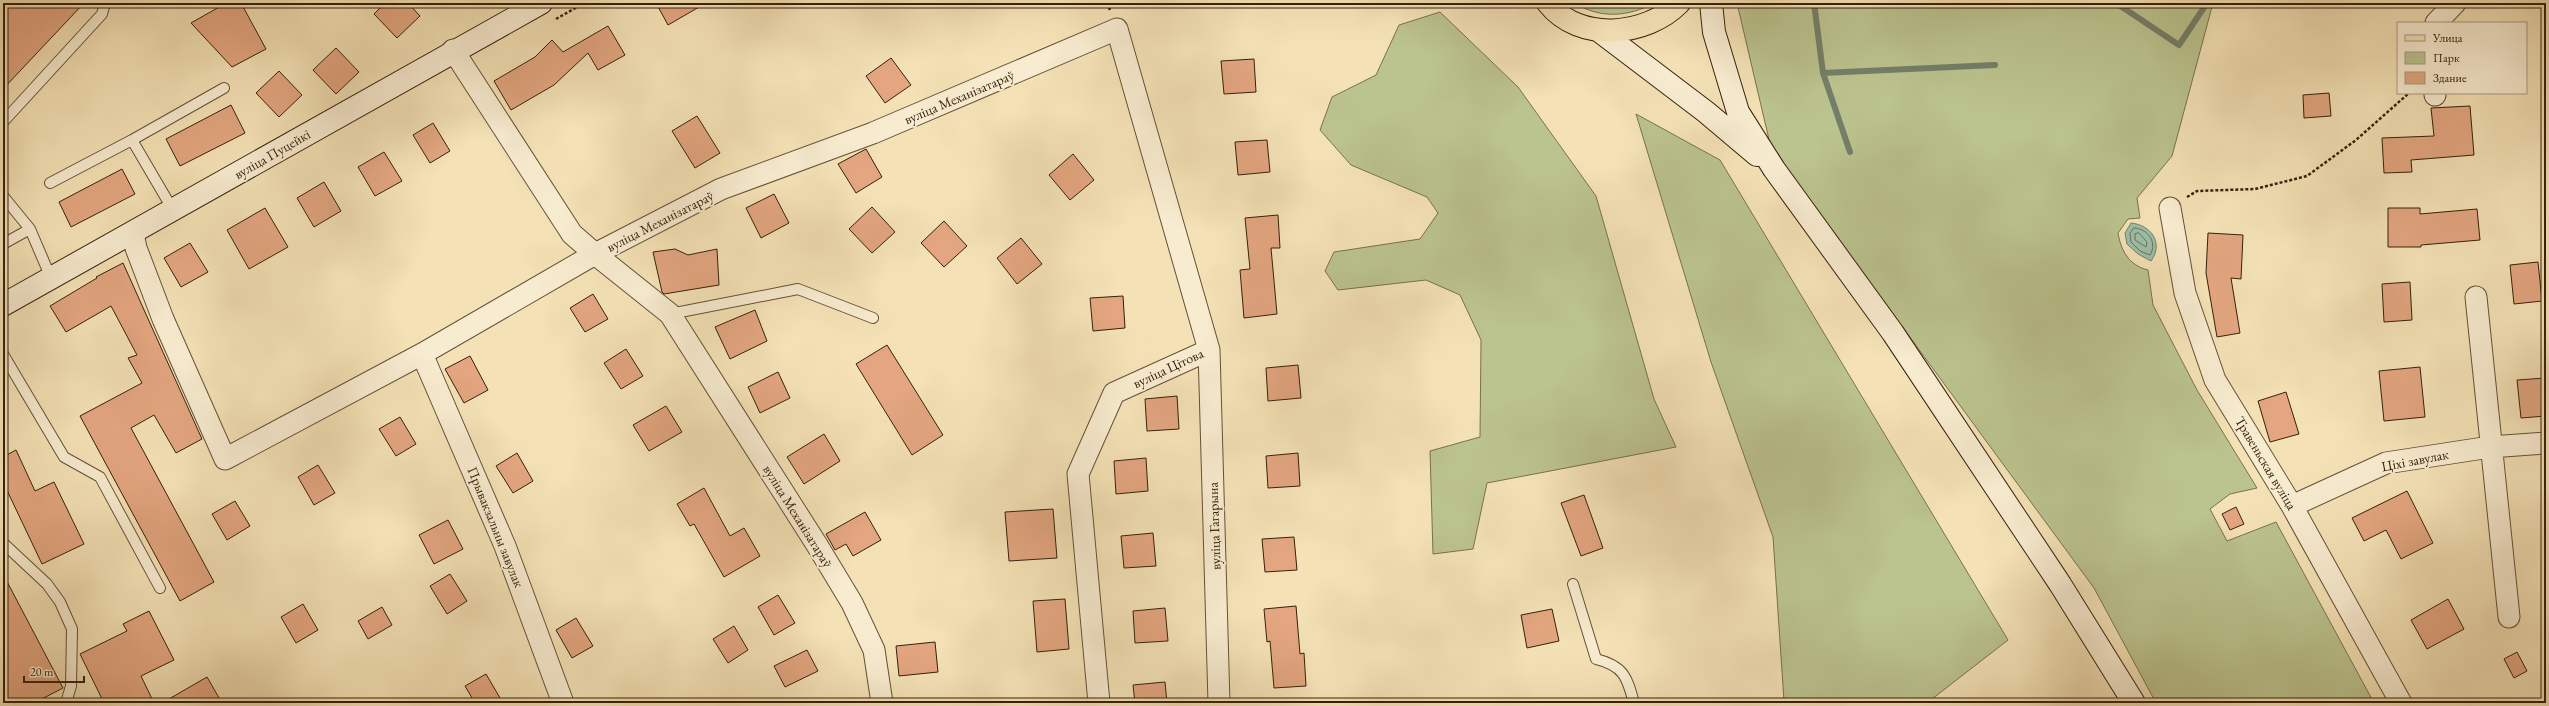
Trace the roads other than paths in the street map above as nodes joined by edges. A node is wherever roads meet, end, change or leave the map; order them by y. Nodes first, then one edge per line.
1 (104, 3) edge
2 (540, 3) edge
3 (1679, 3) edge
4 (1711, 3) edge
5 (2455, 3) edge
6 (1548, 4) edge
7 (2437, 22) edge
8 (1117, 29) joint
9 (1598, 30) junction
10 (454, 50) junction
11 (224, 88) dead end
12 (3, 122) edge
13 (132, 140) junction
14 (1774, 168) junction
15 (50, 183) dead end
16 (3, 196) edge
17 (2170, 208) road end
18 (173, 210) junction
19 (30, 229) junction
20 (133, 233) junction
21 (3, 244) edge
22 (595, 254) junction
23 (51, 278) junction
24 (2476, 297) dead end
25 (3, 305) edge
26 (670, 314) junction
27 (874, 318) dead end
28 (1209, 350) junction
29 (3, 354) edge
30 (422, 354) junction
31 (2546, 443) edge
32 (2490, 447) junction
33 (2292, 506) junction
34 (3, 543) edge
35 (1573, 584) dead end
36 (160, 588) dead end
37 (2509, 617) dead end
38 (66, 703) edge
39 (563, 703) edge
40 (882, 703) edge
41 (1099, 703) edge
42 (1219, 703) edge
43 (1634, 703) edge
44 (2134, 703) edge
45 (2400, 703) edge

1 - 12 lane
2 - 10 main road, вуліца Пуцейкі
3 - 9 main road
4 - 14 main road
5 - 7 street
6 - 9 main road
8 - 22 street, вуліца Механізатараў
8 - 28 street, вуліца Цітова
9 - 14 main road
10 - 18 main road, вуліца Пуцейкі
10 - 22 street
11 - 13 lane
13 - 15 lane
13 - 18 lane
14 - 44 main road
16 - 19 lane
17 - 33 street, Травеньская вуліца
18 - 20 main road, вуліца Пуцейкі
19 - 21 lane
19 - 23 lane
20 - 23 main road, вуліца Пуцейкі
20 - 30 street
22 - 26 street, вуліца Механізатараў
22 - 30 street
23 - 25 main road, вуліца Пуцейкі
24 - 32 street
26 - 27 lane
26 - 40 street, вуліца Механізатараў
28 - 41 street, вуліца Цітова
28 - 42 street, вуліца Гагарына
29 - 36 lane
30 - 39 street, Прывакзальны завулак
31 - 32 street, Ціхі завулак
32 - 33 street, Ціхі завулак
32 - 37 street
33 - 45 street, Травеньская вуліца
34 - 38 lane
35 - 43 lane

